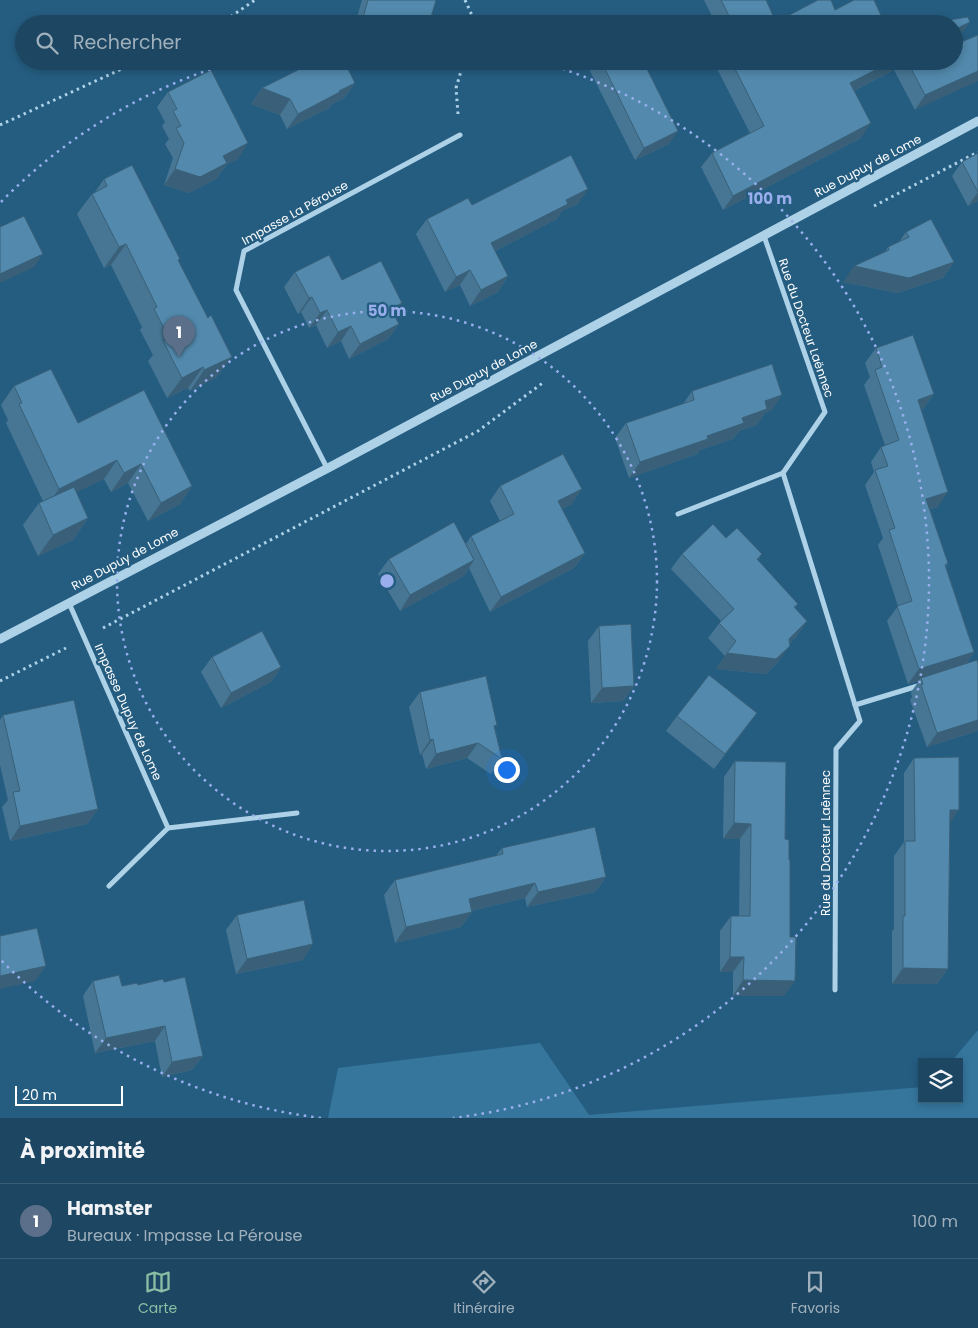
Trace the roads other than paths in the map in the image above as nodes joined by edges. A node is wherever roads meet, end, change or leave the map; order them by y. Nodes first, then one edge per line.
1 (978, 121) edge
2 (460, 135) road end
3 (764, 236) junction
4 (327, 468) junction
5 (783, 473) junction
6 (678, 514) dead end
7 (69, 603) junction
8 (0, 639) edge
9 (931, 682) edge
10 (855, 705) junction
11 (297, 813) dead end
12 (168, 828) junction
13 (109, 886) dead end
14 (836, 990) dead end

1 - 3 street, Rue Dupuy de Lome
2 - 4 street, Impasse La Pérouse
3 - 4 street, Rue Dupuy de Lome
3 - 5 street, Rue du Docteur Laënnec
4 - 7 street, Rue Dupuy de Lome
5 - 6 street
5 - 10 street, Rue du Docteur Laënnec
7 - 8 street, Rue Dupuy de Lome
7 - 12 street, Impasse Dupuy de Lome
9 - 10 street
10 - 14 street, Rue du Docteur Laënnec
11 - 12 street
12 - 13 street

